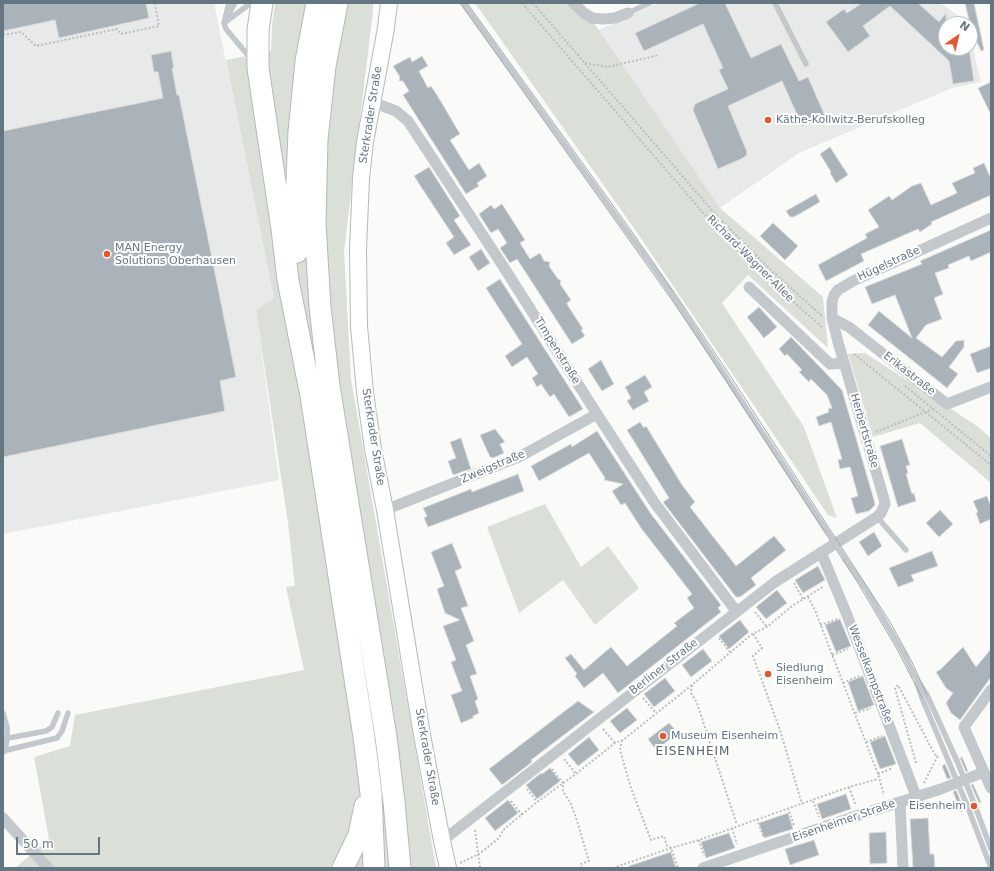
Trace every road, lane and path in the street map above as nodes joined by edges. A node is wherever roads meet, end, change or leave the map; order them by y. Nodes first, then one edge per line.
1 (158, 3) edge
2 (229, 3) edge
3 (235, 3) edge
4 (251, 3) edge
5 (262, 3) edge
6 (317, 3) edge
7 (337, 3) edge
8 (389, 3) edge
9 (463, 3) edge
10 (522, 3) edge
11 (532, 3) edge
12 (573, 3) edge
13 (650, 3) edge
14 (775, 3) edge
15 (628, 13) joint
16 (224, 23) junction
17 (3, 35) edge
18 (659, 55) dead end
19 (584, 63) junction
20 (806, 64) dead end
21 (258, 68) junction
22 (372, 104) junction
23 (991, 218) edge
24 (749, 287) dead end
25 (832, 318) junction
26 (836, 329) junction
27 (838, 342) junction
28 (844, 363) junction
29 (903, 385) dead end
30 (991, 388) edge
31 (311, 396) junction
32 (947, 404) junction
33 (933, 409) junction
34 (926, 412) junction
35 (597, 414) junction
36 (866, 436) junction
37 (991, 456) edge
38 (991, 465) edge
39 (386, 510) junction
40 (877, 517) junction
41 (906, 550) dead end
42 (821, 552) junction
43 (788, 573) junction
44 (832, 580) junction
45 (808, 597) junction
46 (803, 599) junction
47 (748, 602) junction
48 (736, 611) junction
49 (847, 615) junction
50 (820, 625) junction
51 (767, 627) junction
52 (712, 630) junction
53 (752, 634) junction
54 (859, 640) junction
55 (731, 652) junction
56 (832, 655) junction
57 (869, 672) junction
58 (843, 683) junction
59 (692, 685) junction
60 (636, 689) junction
61 (991, 690) edge
62 (924, 697) junction
63 (881, 704) junction
64 (3, 713) edge
65 (58, 713) dead end
66 (68, 713) dead end
67 (656, 713) junction
68 (855, 713) junction
69 (596, 720) junction
70 (892, 732) junction
71 (5, 739) edge
72 (622, 740) junction
73 (866, 742) junction
74 (615, 743) junction
75 (557, 751) junction
76 (4, 752) edge
77 (545, 760) junction
78 (904, 764) junction
79 (917, 766) dead end
80 (984, 772) junction
81 (576, 774) junction
82 (878, 774) junction
83 (878, 779) junction
84 (926, 779) dead end
85 (520, 780) junction
86 (563, 783) junction
87 (849, 787) junction
88 (991, 788) edge
89 (504, 792) junction
90 (371, 793) junction
91 (916, 796) junction
92 (813, 801) junction
93 (537, 802) junction
94 (900, 802) junction
95 (802, 804) junction
96 (887, 806) junction
97 (788, 808) junction
98 (522, 815) junction
99 (859, 815) junction
100 (3, 818) edge
101 (472, 818) junction
102 (757, 819) junction
103 (737, 826) junction
104 (732, 828) junction
105 (822, 828) junction
106 (798, 836) junction
107 (699, 840) junction
108 (442, 841) junction
109 (766, 847) junction
110 (672, 848) junction
111 (991, 849) edge
112 (479, 854) junction
113 (741, 855) junction
114 (618, 867) edge
115 (705, 867) edge
116 (48, 868) edge
117 (343, 868) edge
118 (374, 868) edge
119 (400, 868) edge
120 (448, 868) edge
121 (480, 868) edge
122 (582, 868) edge
123 (613, 868) edge
124 (678, 868) edge
125 (903, 868) edge
126 (991, 868) edge

1 - 17 path
2 - 16 lane
3 - 16 lane
4 - 16 lane
5 - 21 highway
6 - 31 highway
7 - 119 highway
8 - 22 street, Sterkrader Straße
9 - 62 lane, bridge
10 - 27 path, Richard-Wagner-Allee
11 - 19 path
12 - 15 street
13 - 15 lane
14 - 20 lane
16 - 21 lane
18 - 19 path
19 - 26 path
21 - 31 highway
22 - 35 street, Timpenstraße
22 - 39 street, Sterkrader Straße
23 - 25 street, Hügelstraße
24 - 28 street
25 - 26 street, Hügelstraße
25 - 32 street, Erikastraße
26 - 27 street, Hügelstraße
27 - 28 street, Herbertstraße
27 - 34 path, Richard-Wagner-Allee
28 - 36 street, Herbertstraße
29 - 33 path
30 - 32 street
31 - 90 highway
32 - 33 path
33 - 34 path
33 - 37 path
34 - 36 path
34 - 38 path, Richard-Wagner-Allee
35 - 39 street, Zweigstraße
35 - 48 street, Timpenstraße
36 - 40 street, Herbertstraße
39 - 108 street, Sterkrader Straße
40 - 41 lane
40 - 42 street, Berliner Straße
42 - 43 street, Berliner Straße
42 - 44 street, Wesselkampstraße
43 - 46 path
43 - 47 street, Berliner Straße
44 - 45 path
44 - 49 street, Wesselkampstraße
45 - 46 path
45 - 50 path
46 - 51 path
47 - 48 street, Berliner Straße
47 - 51 path
48 - 52 street, Berliner Straße
49 - 50 path
49 - 54 street, Wesselkampstraße
50 - 56 path
51 - 53 path
52 - 55 path
52 - 60 street, Berliner Straße
53 - 55 path
53 - 95 path
54 - 56 path
54 - 57 street, Wesselkampstraße
55 - 59 path
56 - 58 path
57 - 58 path
57 - 63 street, Wesselkampstraße
58 - 68 path
59 - 67 path
59 - 103 path
60 - 67 path
60 - 69 street, Berliner Straße
61 - 80 street
62 - 111 lane, bridge
62 - 126 lane, bridge
63 - 68 path
63 - 70 street, Wesselkampstraße
64 - 71 lane
65 - 71 lane
66 - 76 lane
67 - 72 path
68 - 73 path
69 - 74 path
69 - 75 street, Berliner Straße
70 - 73 path
70 - 78 street, Wesselkampstraße
71 - 76 lane
72 - 74 path
72 - 110 path
73 - 82 path
74 - 81 path
75 - 77 street, Berliner Straße
75 - 81 path
77 - 85 street, Berliner Straße
77 - 86 path
78 - 82 path
78 - 91 street, Wesselkampstraße
79 - 84 path
80 - 88 street
80 - 91 street, Eisenheimer Straße
81 - 86 path
82 - 83 path
83 - 87 path
83 - 96 path
85 - 89 street, Berliner Straße
85 - 93 path
86 - 93 path
86 - 122 path
87 - 92 path
87 - 99 path
89 - 98 path
89 - 101 street, Berliner Straße
90 - 117 highway
90 - 118 highway
91 - 94 street, Eisenheimer Straße
92 - 95 path
92 - 105 path
93 - 98 path
94 - 96 street, Eisenheimer Straße
94 - 125 street
95 - 97 path
96 - 99 street, Eisenheimer Straße
97 - 102 path
97 - 106 path
98 - 112 path
99 - 105 street, Eisenheimer Straße
100 - 116 street
101 - 108 street, Berliner Straße
101 - 112 path
102 - 103 path
102 - 109 path
103 - 104 path
104 - 107 path
104 - 113 path
105 - 106 street, Eisenheimer Straße
106 - 109 street, Eisenheimer Straße
107 - 110 path
107 - 115 path
108 - 120 street, Sterkrader Straße
109 - 113 street, Eisenheimer Straße
110 - 114 path
110 - 124 path
112 - 120 path
112 - 121 path
113 - 115 street, Eisenheimer Straße
114 - 123 path

